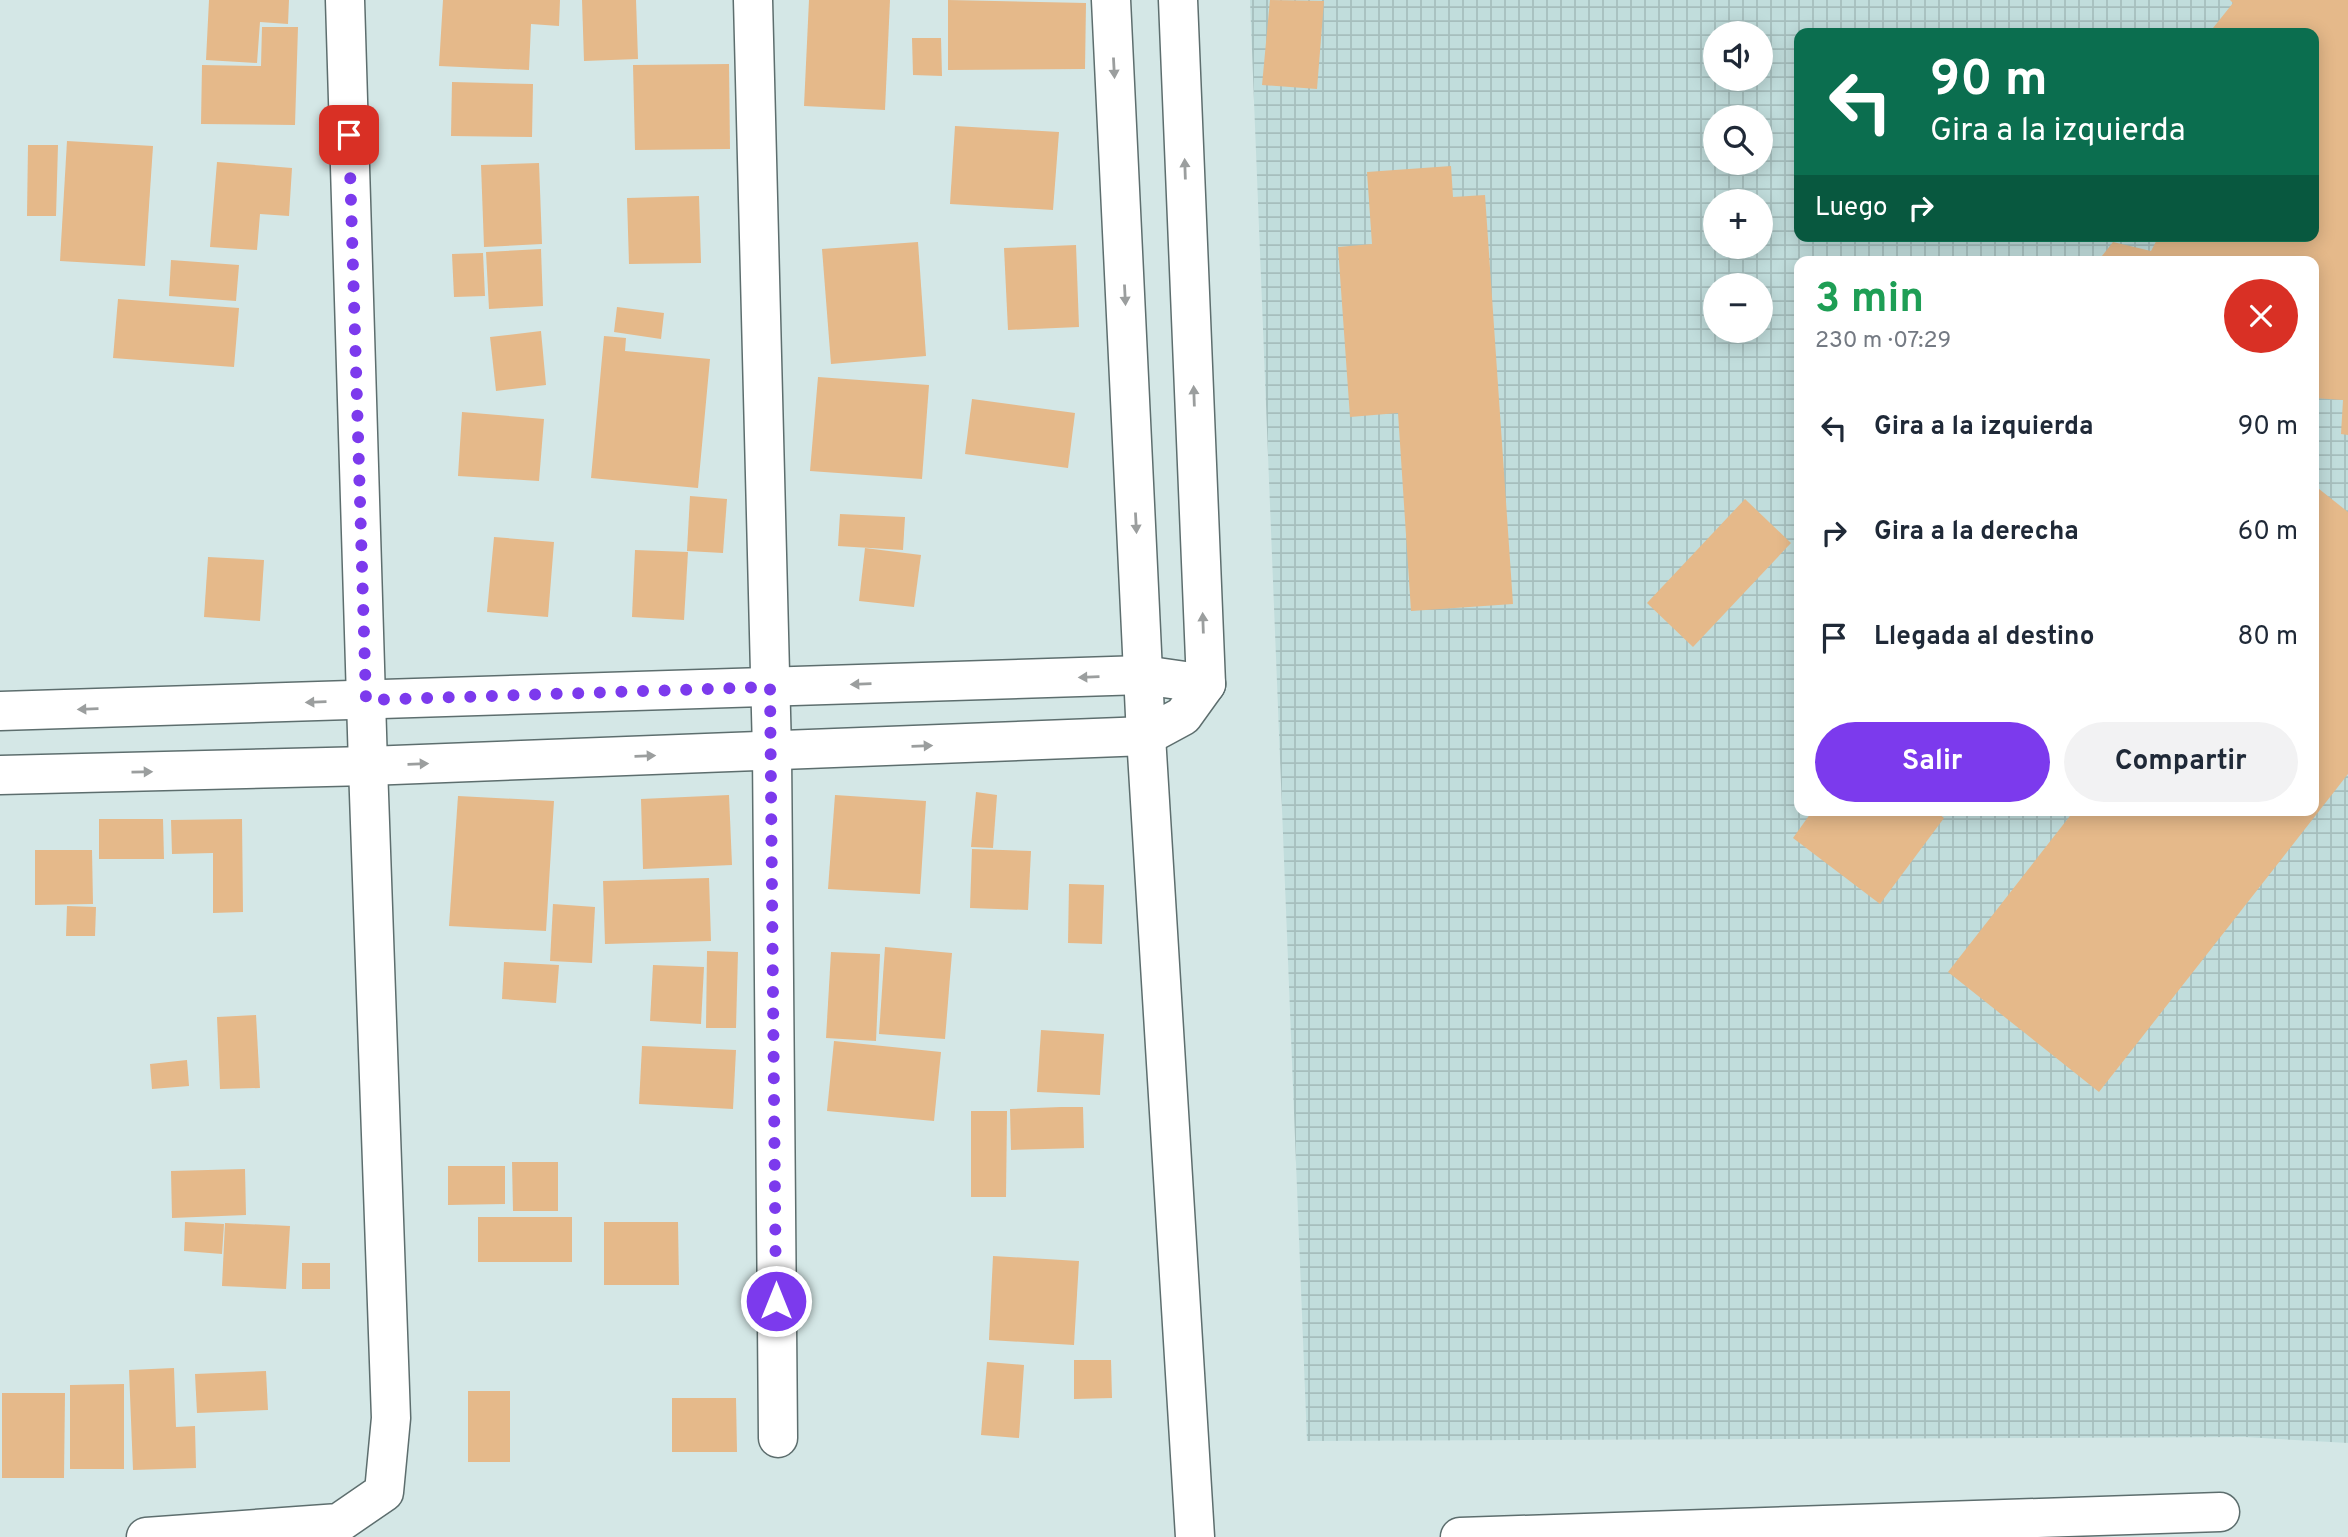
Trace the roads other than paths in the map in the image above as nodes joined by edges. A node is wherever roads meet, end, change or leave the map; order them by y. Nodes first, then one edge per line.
1 (345, 0) edge
2 (753, 0) edge
3 (1111, 0) edge
4 (1178, 0) edge
5 (1143, 676) junction
6 (1206, 684) junction
7 (770, 687) junction
8 (366, 700) junction
9 (0, 711) edge
10 (1146, 736) junction
11 (772, 752) junction
12 (368, 766) junction
13 (0, 775) edge
14 (778, 1438) dead end
15 (2220, 1511) dead end
16 (146, 1537) edge
17 (1195, 1537) edge
18 (1460, 1537) edge

1 - 8 street
2 - 7 street
3 -> 5 street
6 -> 4 street
5 - 6 street
5 -> 7 street
5 - 10 street
6 - 10 street
7 - 8 street
7 - 11 street
8 -> 9 street
8 - 12 street
11 -> 10 street
10 - 17 street
12 -> 11 street
11 - 14 street
13 -> 12 street
12 - 16 street
15 - 18 street

